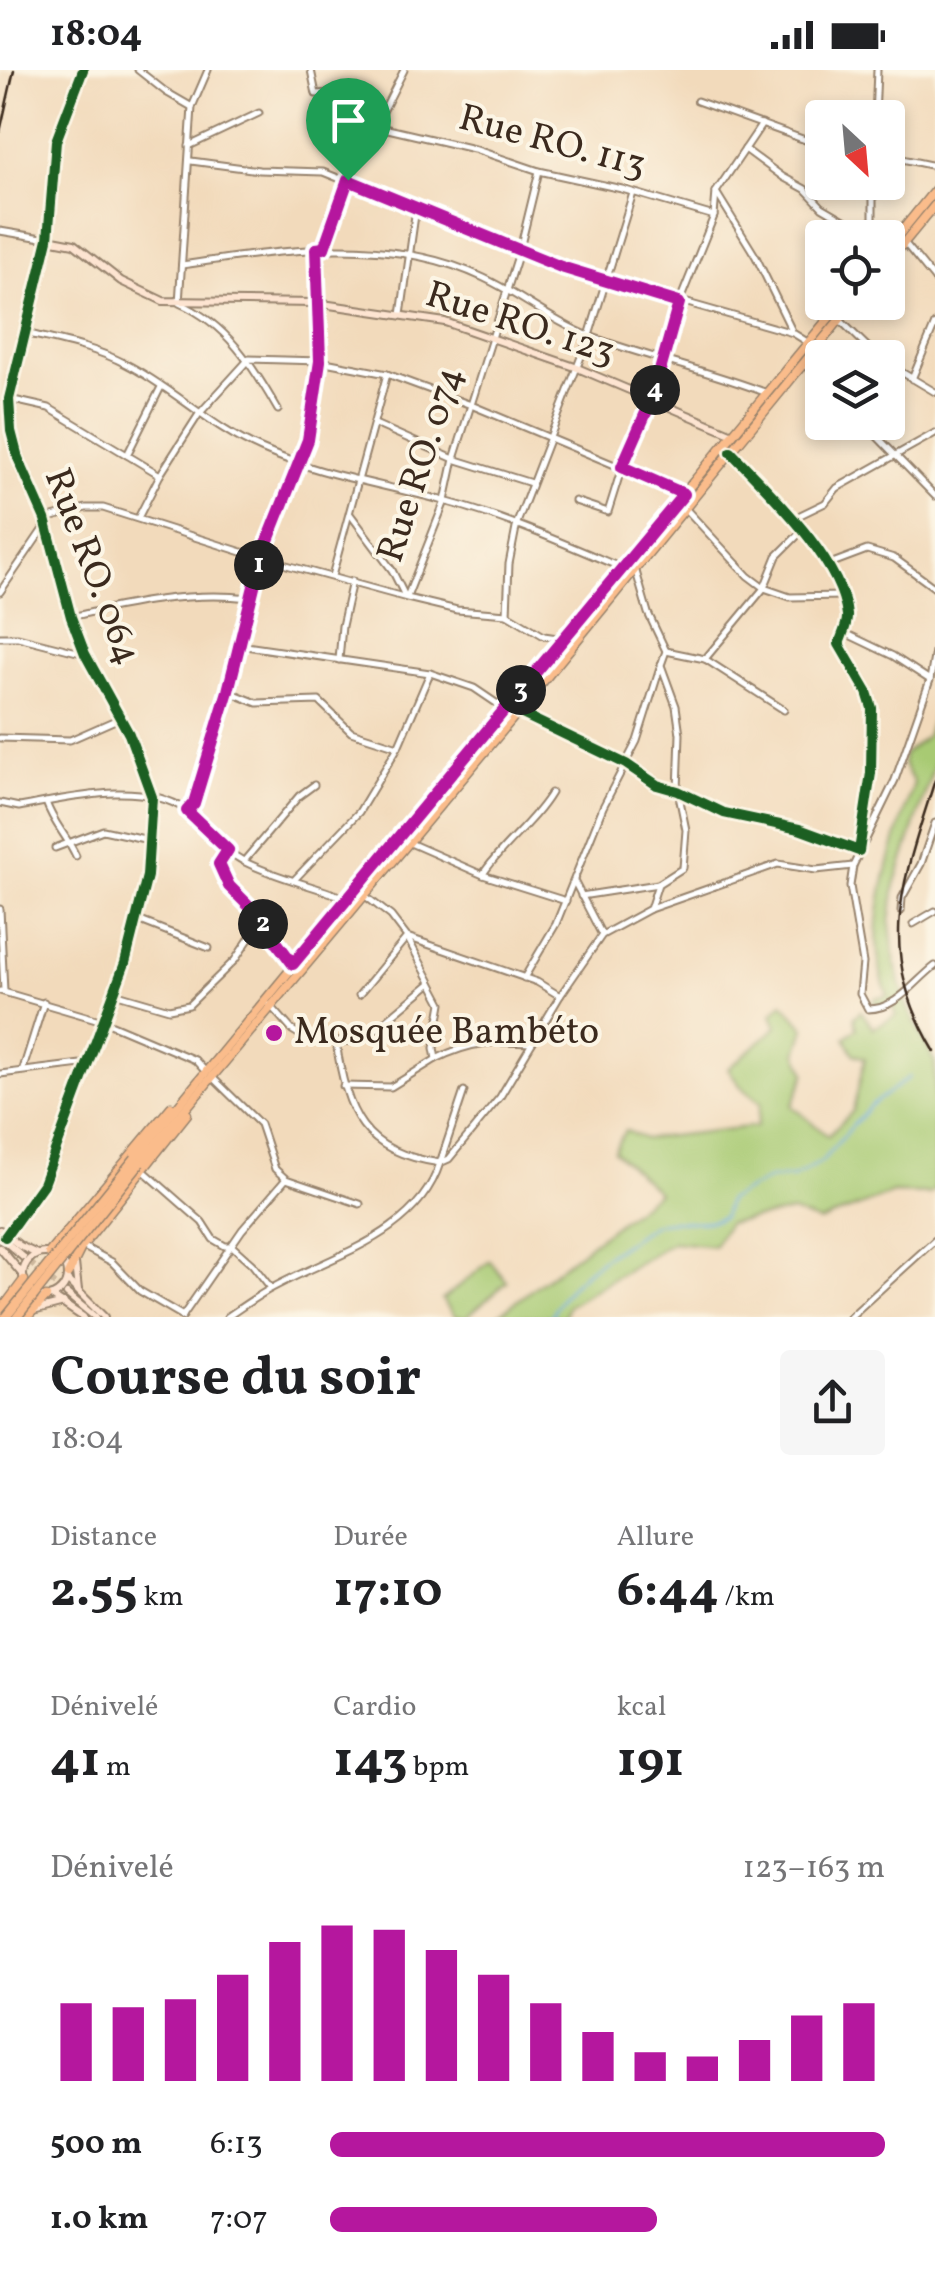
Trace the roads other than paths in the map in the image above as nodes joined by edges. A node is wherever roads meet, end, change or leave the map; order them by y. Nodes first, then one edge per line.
1 (83, 70) edge
2 (138, 70) edge
3 (208, 70) edge
4 (311, 70) edge
5 (404, 70) edge
6 (878, 70) edge
7 (876, 100) edge
8 (697, 102) dead end
9 (192, 107) junction
10 (382, 112) junction
11 (259, 113) dead end
12 (762, 124) junction
13 (375, 126) junction
14 (805, 140) edge
15 (189, 146) junction
16 (744, 149) junction
17 (905, 160) edge
18 (190, 161) junction
19 (935, 166) edge
20 (539, 171) junction
21 (348, 180) junction
22 (935, 190) edge
23 (716, 192) junction
24 (633, 193) junction
25 (935, 204) edge
26 (416, 208) junction
27 (714, 216) junction
28 (844, 220) edge
29 (905, 227) edge
30 (0, 231) edge
31 (48, 239) junction
32 (905, 241) edge
33 (905, 243) edge
34 (324, 248) junction
35 (316, 249) junction
36 (520, 249) junction
37 (409, 255) junction
38 (182, 264) junction
39 (935, 280) edge
40 (606, 282) junction
41 (508, 290) junction
42 (179, 303) junction
43 (316, 303) junction
44 (679, 303) junction
45 (401, 316) junction
46 (828, 320) edge
47 (840, 320) joint
48 (935, 324) edge
49 (792, 332) junction
50 (24, 333) junction
51 (589, 336) junction
52 (493, 337) junction
53 (805, 340) edge
54 (811, 340) edge
55 (861, 340) edge
56 (805, 348) edge
57 (249, 359) junction
58 (662, 359) junction
59 (320, 361) junction
60 (804, 365) joint
61 (575, 367) junction
62 (387, 374) junction
63 (905, 375) edge
64 (912, 379) junction
65 (161, 387) junction
66 (935, 392) edge
67 (767, 393) junction
68 (9, 399) junction
69 (652, 399) junction
70 (470, 404) junction
71 (278, 410) dead end
72 (199, 414) junction
73 (375, 424) junction
74 (11, 430) junction
75 (0, 432) edge
76 (935, 433) edge
77 (733, 434) junction
78 (548, 436) junction
79 (881, 440) edge
80 (731, 452) junction
81 (896, 455) junction
82 (126, 456) junction
83 (454, 459) junction
84 (300, 463) junction
85 (622, 467) junction
86 (160, 475) junction
87 (358, 480) junction
88 (532, 483) junction
89 (684, 494) junction
90 (935, 496) edge
91 (445, 501) junction
92 (575, 501) dead end
93 (685, 508) junction
94 (349, 513) junction
95 (138, 518) junction
96 (794, 518) junction
97 (45, 522) junction
98 (517, 524) junction
99 (802, 531) junction
100 (261, 558) junction
101 (827, 564) junction
102 (622, 568) junction
103 (635, 568) junction
104 (332, 576) junction
105 (352, 582) junction
106 (764, 588) junction
107 (935, 588) edge
108 (0, 592) edge
109 (842, 596) junction
110 (250, 598) junction
111 (407, 598) junction
112 (508, 614) junction
113 (71, 617) junction
114 (843, 632) junction
115 (0, 637) edge
116 (564, 639) junction
117 (239, 644) junction
118 (666, 650) junction
119 (935, 651) edge
120 (85, 654) junction
121 (705, 658) junction
122 (339, 660) junction
123 (661, 665) junction
124 (430, 673) junction
125 (930, 680) junction
126 (228, 691) junction
127 (506, 709) junction
128 (784, 710) dead end
129 (518, 712) junction
130 (120, 718) junction
131 (0, 738) edge
132 (398, 748) junction
133 (626, 764) junction
134 (314, 785) dead end
135 (678, 791) junction
136 (551, 793) dead end
137 (152, 798) junction
138 (46, 802) junction
139 (0, 803) edge
140 (187, 811) junction
141 (935, 823) edge
142 (149, 840) junction
143 (69, 841) junction
144 (408, 842) junction
145 (55, 848) dead end
146 (228, 850) junction
147 (859, 851) junction
148 (76, 856) dead end
149 (244, 862) junction
150 (854, 866) junction
151 (483, 874) junction
152 (295, 879) junction
153 (574, 881) junction
154 (658, 884) junction
155 (364, 895) junction
156 (581, 896) junction
157 (348, 898) junction
158 (566, 901) junction
159 (0, 909) edge
160 (650, 910) junction
161 (901, 911) dead end
162 (935, 912) edge
163 (138, 920) junction
164 (260, 921) junction
165 (913, 924) dead end
166 (602, 935) junction
167 (407, 937) junction
168 (209, 948) dead end
169 (293, 964) junction
170 (935, 966) edge
171 (524, 978) junction
172 (431, 983) junction
173 (2, 992) edge
174 (114, 993) junction
175 (359, 996) dead end
176 (560, 996) junction
177 (44, 1002) junction
178 (270, 1005) junction
179 (103, 1021) junction
180 (336, 1042) junction
181 (533, 1043) junction
182 (436, 1059) junction
183 (89, 1063) junction
184 (23, 1069) junction
185 (0, 1074) edge
186 (208, 1074) junction
187 (342, 1086) junction
188 (464, 1091) dead end
189 (440, 1163) junction
190 (140, 1164) junction
191 (286, 1179) junction
192 (360, 1204) dead end
193 (2, 1235) edge
194 (935, 1240) edge
195 (20, 1246) junction
196 (82, 1246) junction
197 (232, 1246) junction
198 (0, 1248) edge
199 (51, 1251) junction
200 (38, 1254) junction
201 (23, 1257) tunnel mouth
202 (75, 1258) junction
203 (14, 1262) junction
204 (67, 1277) junction
205 (24, 1278) junction
206 (272, 1288) junction
207 (15, 1295) junction
208 (49, 1296) junction
209 (80, 1296) junction
210 (66, 1299) junction
211 (0, 1312) edge
212 (29, 1314) edge
213 (6, 1317) edge
214 (17, 1317) edge
215 (83, 1317) edge
216 (95, 1317) edge
217 (104, 1317) edge
218 (182, 1317) edge
219 (227, 1317) edge
220 (850, 1317) edge

1 - 31 street, Rue RO. 064
2 - 9 street
3 - 9 street
4 - 10 street
5 - 10 street
6 - 7 street
8 - 12 street
9 - 15 street
10 - 13 street
11 - 15 street
12 - 14 street
12 - 16 street
13 - 20 street, Rue RO. 113
13 - 21 street
15 - 18 street
16 - 23 street
16 - 28 street
17 - 19 street
18 - 21 street
18 - 38 street
20 - 24 street, Rue RO. 113
20 - 36 street, Rue RO. 074
21 - 26 street
21 - 34 street
22 - 29 main road
23 - 27 street
23 - 49 street
24 - 27 street, Rue RO. 113
24 - 40 street
25 - 32 main road
26 - 36 street
26 - 37 street
27 - 44 street
30 - 31 street, Rue RO. 123
31 - 42 street, Rue RO. 123
31 - 50 street, Rue RO. 064
33 - 39 street
34 - 35 street
34 - 37 street
35 - 38 street
35 - 43 street
36 - 40 street
36 - 41 street, Rue RO. 074
37 - 41 street
37 - 45 street
38 - 42 street
40 - 44 street
40 - 51 street
41 - 51 street
41 - 52 street, Rue RO. 074
42 - 43 street, Rue RO. 123
42 - 57 street
43 - 45 street, Rue RO. 123
43 - 59 street
44 - 49 street
44 - 58 street
45 - 52 street, Rue RO. 123
46 - 54 main road
47 - 55 street
47 - 60 main road
48 - 64 street
49 - 53 street
50 - 65 street
50 - 68 street, Rue RO. 064
51 - 58 street
51 - 61 street
52 - 61 street, Rue RO. 123
52 - 70 street, Rue RO. 074
56 - 67 main road
57 - 59 street
57 - 71 street
57 - 72 street
58 - 67 street
58 - 69 street
59 - 62 street
59 - 84 street
60 - 80 main road
61 - 69 street, Rue RO. 123
61 - 78 street
62 - 70 street
62 - 73 street
63 - 64 street
64 - 66 street
65 - 72 street
65 - 82 street
67 - 77 main road
68 - 74 street, Rue RO. 064
68 - 82 street
69 - 77 street, Rue RO. 123
69 - 85 street
70 - 78 street
70 - 83 street, Rue RO. 074
72 - 84 street
72 - 86 street
73 - 83 street
73 - 87 street
74 - 75 street
74 - 97 street, Rue RO. 064
76 - 81 street
77 - 89 main road
78 - 85 street
78 - 88 street
79 - 81 street
80 - 93 main road
80 - 96 street
81 - 90 street
81 - 96 street
82 - 86 street
83 - 88 street
83 - 91 street, Rue RO. 074
84 - 87 street
84 - 100 street
85 - 89 street
85 - 92 street
86 - 95 street
87 - 91 street
87 - 94 street
88 - 98 street
89 - 102 main road
91 - 98 street
91 - 111 street, Rue RO. 074
93 - 103 main road
93 - 106 street
94 - 104 street
94 - 111 street
95 - 97 street
95 - 100 street
96 - 99 street
97 - 108 street
97 - 113 street, Rue RO. 064
98 - 102 street
98 - 112 street
99 - 101 street
99 - 106 street
100 - 104 street
100 - 110 street
101 - 107 street
101 - 109 street
102 - 116 main road
103 - 118 street
103 - 129 main road
104 - 105 street
105 - 111 street
105 - 122 street
106 - 109 street
106 - 121 street
109 - 114 street
110 - 113 street
110 - 117 street
111 - 112 street
112 - 116 street
113 - 120 street, Rue RO. 064
114 - 125 street
114 - 147 street
115 - 120 street
116 - 127 main road
117 - 122 street
117 - 126 street
118 - 121 street
118 - 123 street
119 - 125 street
120 - 130 street, Rue RO. 064
121 - 128 street
122 - 124 street
123 - 133 street
123 - 135 street
124 - 127 street
124 - 132 street
125 - 147 street
126 - 132 street
126 - 140 street
127 - 157 main road
129 - 133 street
129 - 144 main road
130 - 131 street
130 - 137 street, Rue RO. 064
132 - 152 street
133 - 135 street
133 - 153 street
134 - 149 street
135 - 147 street
135 - 154 street
136 - 151 street
137 - 138 street
137 - 140 street
137 - 142 street, Rue RO. 064
138 - 139 street
138 - 143 street
140 - 146 street
141 - 161 street
142 - 143 street
142 - 163 street, Rue RO. 064
143 - 145 street
143 - 148 street
144 - 151 street
144 - 155 main road
146 - 149 street
146 - 164 street
147 - 150 street
149 - 152 street
150 - 160 street
150 - 170 street
151 - 158 street
152 - 157 street
153 - 156 street
153 - 158 street
154 - 156 street
154 - 160 street
155 - 167 street
155 - 178 main road
156 - 166 street
157 - 169 main road
158 - 171 street
159 - 173 street
160 - 166 street
162 - 165 street
163 - 168 street
163 - 174 street, Rue RO. 064
164 - 169 street
164 - 174 street
166 - 176 street
167 - 171 street
167 - 172 street
167 - 175 street
169 - 186 main road
171 - 176 street
172 - 180 street
172 - 182 street
173 - 177 street
174 - 179 street, Rue RO. 064
176 - 181 street
177 - 179 street
177 - 184 street
178 - 180 street
178 - 186 main road
179 - 183 street, Rue RO. 064
179 - 186 street
180 - 187 street
181 - 182 street
181 - 189 street
182 - 187 street
183 - 184 street
183 - 193 street, Rue RO. 064
184 - 185 street
186 - 190 main road
186 - 191 street
186 - 199 main road
187 - 189 street
188 - 189 street
189 - 206 street
190 - 196 main road
190 - 197 street
190 - 213 main road, bridge
190 - 214 main road, bridge
191 - 192 street
191 - 197 street
193 - 195 street
193 - 201 street
194 - 220 street
195 - 199 street
195 - 200 street
196 - 202 main road
196 - 218 street
197 - 206 street
197 - 218 street
198 - 203 street
199 - 200 street
199 - 204 street
200 - 205 street
202 - 204 main road
202 - 209 street
203 - 205 street
203 - 207 street
204 - 208 street
204 - 209 street
205 - 207 main road
205 - 208 street
206 - 219 street
207 - 211 main road
208 - 210 street
208 - 212 main road
209 - 217 street
210 - 212 street
210 - 215 street
210 - 216 street

